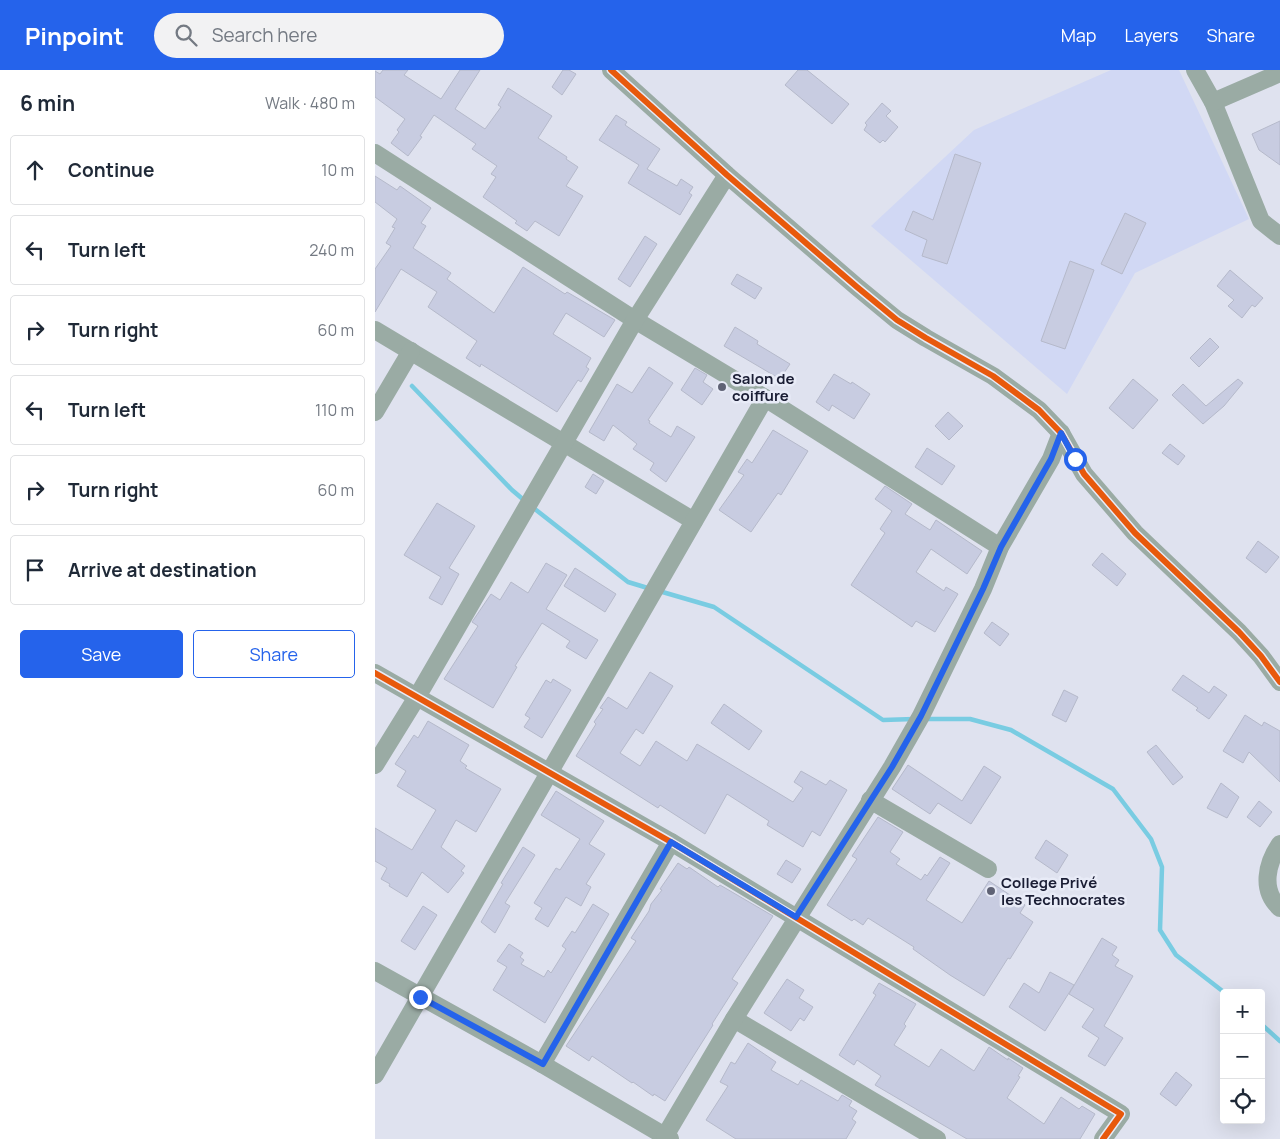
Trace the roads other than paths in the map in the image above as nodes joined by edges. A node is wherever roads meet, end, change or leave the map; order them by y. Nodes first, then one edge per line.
1 (611, 70) edge
2 (1195, 70) edge
3 (1280, 73) edge
4 (1213, 102) junction
5 (375, 153) edge
6 (727, 175) junction
7 (1280, 236) edge
8 (635, 320) junction
9 (375, 330) edge
10 (411, 351) junction
11 (765, 398) junction
12 (375, 412) edge
13 (1061, 433) junction
14 (564, 442) junction
15 (695, 521) junction
16 (1001, 547) junction
17 (375, 673) edge
18 (1280, 682) edge
19 (417, 698) junction
20 (375, 765) edge
21 (549, 773) junction
22 (870, 800) junction
23 (671, 842) junction
24 (1280, 844) edge
25 (988, 869) dead end
26 (1280, 908) edge
27 (796, 917) junction
28 (375, 971) edge
29 (420, 997) junction
30 (734, 1019) junction
31 (543, 1064) junction
32 (375, 1075) edge
33 (668, 1138) edge
34 (937, 1139) edge
35 (1103, 1139) edge

1 - 6 street
2 - 4 street
3 - 4 street
4 - 7 street
5 - 8 street
6 - 8 street
6 - 13 street
8 - 11 street
8 - 14 street
9 - 10 street
10 - 12 street
10 - 14 street
11 - 15 street
11 - 16 street
13 - 16 street
13 - 18 street
14 - 15 street
14 - 19 street
15 - 21 street
16 - 22 street
17 - 19 street
19 - 20 street
19 - 21 street
21 - 23 street
21 - 29 street
22 - 25 street
22 - 27 street
23 - 27 street
23 - 31 street
24 - 26 street
27 - 30 street
27 - 35 street
28 - 29 street
29 - 31 street
29 - 32 street
30 - 33 street
30 - 34 street
31 - 33 street

